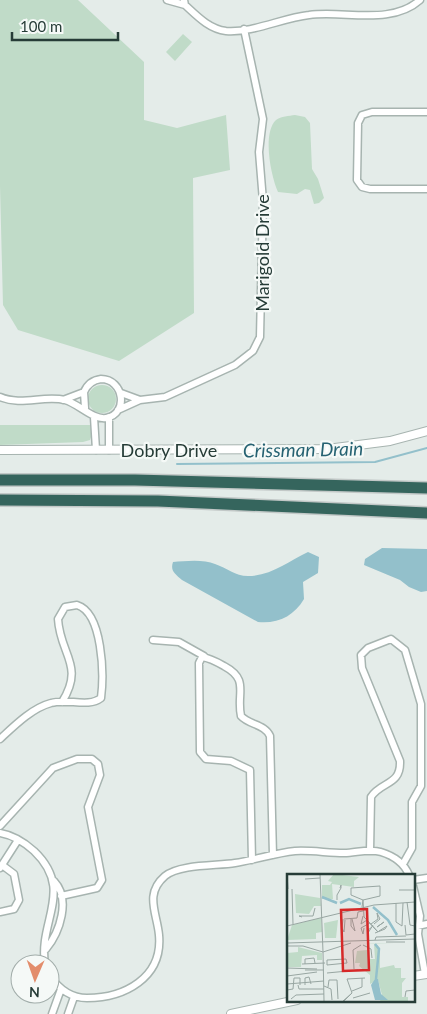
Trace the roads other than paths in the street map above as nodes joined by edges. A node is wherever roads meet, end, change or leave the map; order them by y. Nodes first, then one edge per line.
1 (167, 0) edge
2 (420, 0) edge
3 (184, 3) edge
4 (244, 29) junction
5 (427, 112) edge
6 (427, 189) edge
7 (84, 392) junction
8 (121, 393) junction
9 (0, 397) edge
10 (63, 400) junction
11 (140, 400) junction
12 (85, 408) junction
13 (118, 410) junction
14 (94, 417) junction
15 (109, 417) junction
16 (427, 432) edge
17 (0, 450) edge
18 (96, 450) junction
19 (109, 450) junction
20 (0, 480) edge
21 (427, 488) edge
22 (0, 500) edge
23 (427, 513) edge
24 (153, 640) dead end
25 (204, 656) junction
26 (62, 702) junction
27 (0, 739) edge
28 (0, 826) edge
29 (1, 832) edge
30 (18, 840) junction
31 (370, 851) junction
32 (273, 855) junction
33 (252, 860) junction
34 (403, 864) junction
35 (1, 867) edge
36 (408, 874) edge
37 (427, 878) edge
38 (414, 880) edge
39 (54, 881) junction
40 (414, 890) edge
41 (61, 896) junction
42 (0, 912) edge
43 (420, 916) junction
44 (427, 924) edge
45 (416, 926) edge
46 (46, 949) junction
47 (46, 954) edge
48 (426, 974) edge
49 (61, 989) joint
50 (74, 997) junction
51 (288, 1002) edge
52 (52, 1014) edge
53 (68, 1014) edge
54 (231, 1014) edge

1 - 3 street
2 - 4 street
3 - 4 street
4 - 11 street, Marigold Drive
5 - 6 street
7 - 8 street, Marigold Drive
7 - 10 street, Marigold Drive
7 - 12 street
8 - 11 street, Marigold Drive
8 - 13 street
9 - 10 street, Marigold Drive
10 - 12 street, Marigold Drive
11 - 13 street, Marigold Drive
12 - 14 street, Marigold Drive
13 - 15 street, Marigold Drive
14 - 15 street
14 - 18 street
15 - 19 street
16 - 19 street, Dobry Drive
17 - 18 street, Dobry Drive
18 - 19 street, Dobry Drive
20 - 21 highway
22 - 23 highway
24 - 25 street
25 - 32 street
25 - 33 street
26 - 26 street
26 - 27 street
28 - 41 street
29 - 30 street
30 - 35 street
30 - 39 street
31 - 32 street
31 - 34 street
31 - 34 street
32 - 33 street
33 - 50 street
34 - 36 street
35 - 42 street
37 - 38 street
39 - 41 street
39 - 46 street
40 - 43 street
41 - 46 street
43 - 44 street
43 - 45 street
44 - 45 street
45 - 48 street
46 - 47 street
49 - 50 street
49 - 52 street
50 - 53 street
51 - 54 street

